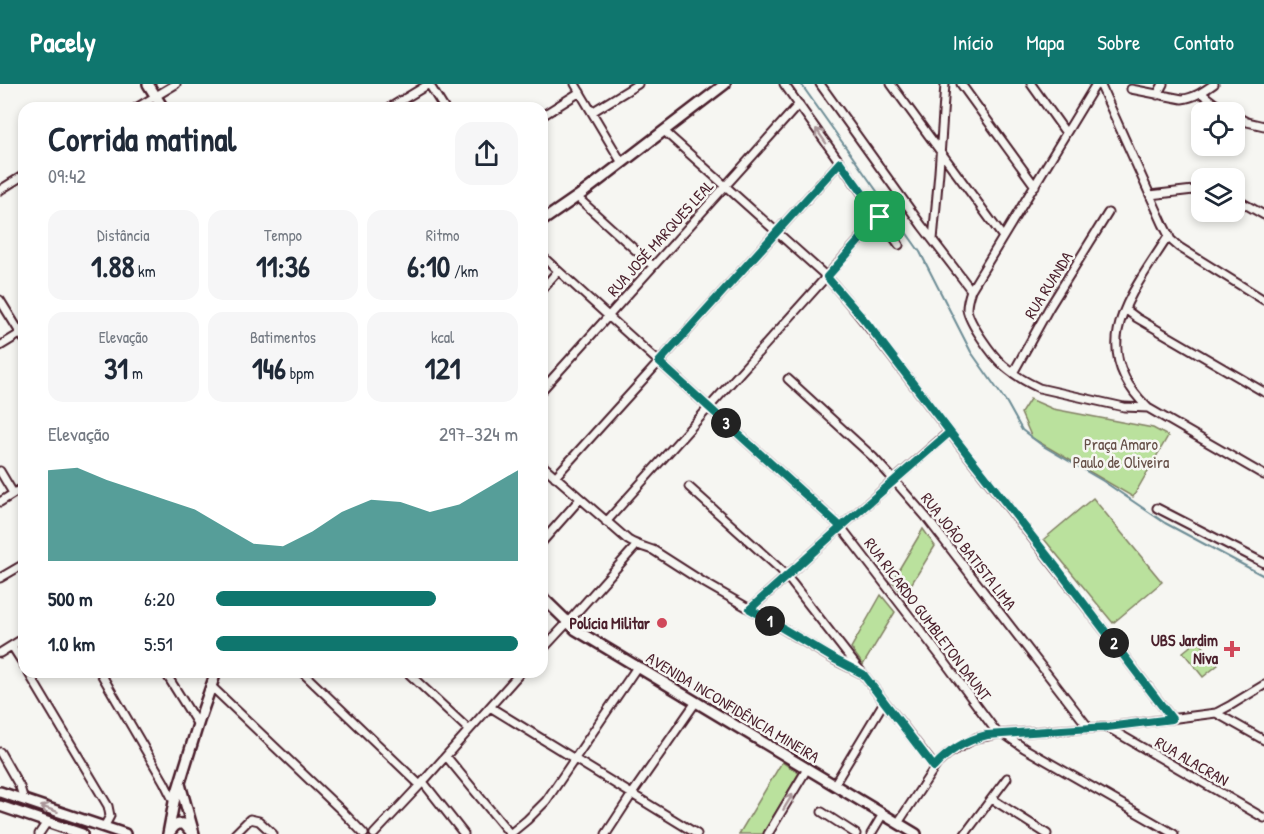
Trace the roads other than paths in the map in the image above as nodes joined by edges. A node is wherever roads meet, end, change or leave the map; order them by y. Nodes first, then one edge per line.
1 (148, 84) edge
2 (176, 84) edge
3 (429, 84) edge
4 (575, 84) edge
5 (638, 84) edge
6 (725, 84) edge
7 (784, 84) edge
8 (820, 84) edge
9 (891, 84) edge
10 (945, 84) edge
11 (961, 84) edge
12 (1031, 84) edge
13 (1098, 84) edge
14 (1163, 84) edge
15 (1214, 84) edge
16 (1131, 89) dead end
17 (580, 92) junction
18 (1201, 93) junction
19 (1157, 95) junction
20 (156, 96) junction
21 (146, 102) edge
22 (160, 102) edge
23 (399, 102) edge
24 (440, 102) edge
25 (1213, 102) edge
26 (799, 104) junction
27 (548, 112) edge
28 (592, 112) junction
29 (1245, 121) edge
30 (1264, 126) edge
31 (664, 131) junction
32 (1066, 133) junction
33 (940, 152) junction
34 (840, 162) junction
35 (622, 163) junction
36 (18, 179) edge
37 (725, 186) junction
38 (1035, 186) junction
39 (0, 190) edge
40 (1191, 190) edge
41 (1150, 195) junction
42 (577, 197) junction
43 (1245, 204) edge
44 (1108, 213) dead end
45 (1264, 215) edge
46 (548, 217) edge
47 (880, 217) junction
48 (776, 232) junction
49 (1169, 235) junction
50 (1003, 237) junction
51 (933, 240) junction
52 (899, 245) dead end
53 (548, 262) edge
54 (653, 266) junction
55 (558, 271) junction
56 (827, 277) junction
57 (548, 282) edge
58 (971, 290) junction
59 (0, 300) edge
60 (1264, 300) edge
61 (1125, 309) junction
62 (608, 317) junction
63 (18, 327) edge
64 (18, 337) edge
65 (0, 346) edge
66 (659, 362) junction
67 (1013, 373) junction
68 (788, 379) dead end
69 (548, 383) edge
70 (1264, 392) edge
71 (709, 408) junction
72 (1148, 408) junction
73 (950, 432) junction
74 (0, 471) edge
75 (548, 471) edge
76 (1264, 475) edge
77 (555, 477) junction
78 (894, 480) junction
79 (689, 487) dead end
80 (18, 491) edge
81 (14, 494) junction
82 (580, 499) junction
83 (0, 502) edge
84 (1157, 508) dead end
85 (606, 522) junction
86 (841, 527) junction
87 (548, 535) edge
88 (636, 546) junction
89 (1264, 563) edge
90 (18, 568) edge
91 (786, 576) junction
92 (0, 578) edge
93 (548, 603) edge
94 (750, 609) junction
95 (568, 622) junction
96 (18, 642) edge
97 (548, 644) edge
98 (12, 646) junction
99 (0, 653) edge
100 (18, 656) edge
101 (637, 667) junction
102 (863, 674) junction
103 (32, 678) edge
104 (103, 678) edge
105 (169, 678) edge
106 (214, 678) edge
107 (308, 678) edge
108 (413, 678) edge
109 (513, 678) edge
110 (1264, 685) edge
111 (211, 686) junction
112 (696, 702) junction
113 (884, 702) junction
114 (490, 707) junction
115 (1216, 713) junction
116 (1172, 719) junction
117 (198, 725) junction
118 (1107, 727) junction
119 (1089, 728) junction
120 (469, 730) junction
121 (1001, 734) junction
122 (1264, 740) edge
123 (0, 752) edge
124 (446, 756) junction
125 (574, 760) junction
126 (934, 767) junction
127 (807, 769) junction
128 (1007, 778) dead end
129 (180, 784) junction
130 (421, 784) junction
131 (834, 785) junction
132 (0, 792) edge
133 (631, 794) junction
134 (992, 799) junction
135 (24, 800) junction
136 (174, 802) junction
137 (0, 806) edge
138 (822, 812) dead end
139 (883, 814) junction
140 (1264, 818) edge
141 (46, 822) junction
142 (898, 823) junction
143 (104, 827) junction
144 (692, 833) edge
145 (39, 834) edge
146 (82, 834) edge
147 (125, 834) edge
148 (169, 834) edge
149 (193, 834) edge
150 (235, 834) edge
151 (273, 834) edge
152 (364, 834) edge
153 (374, 834) edge
154 (464, 834) edge
155 (510, 834) edge
156 (606, 834) edge
157 (768, 834) edge
158 (856, 834) edge
159 (871, 834) edge
160 (916, 834) edge
161 (965, 834) edge
162 (1047, 834) edge
163 (1174, 834) edge

1 - 20 main road
2 - 20 street
3 - 23 street
3 - 24 street
4 - 17 street
5 - 28 street
6 - 31 main road
7 - 26 street
8 - 51 street
9 - 33 street
10 - 33 street
11 - 38 street
12 - 32 street
13 - 32 street
13 - 41 street
14 - 19 street
15 - 18 street
16 - 19 street
17 - 27 street
17 - 28 street
18 - 19 street
18 - 25 street
20 - 21 street
20 - 22 main road
34 -> 26 street
26 - 37 street, RUA JOSÉ MARQUES LEAL
28 - 35 street
29 - 30 street
31 - 35 main road
31 - 37 street
32 - 38 street
33 - 50 street
33 - 51 street
34 - 47 street
34 - 48 street
35 - 42 main road
36 - 39 street
37 - 48 street
37 - 54 street, RUA JOSÉ MARQUES LEAL
38 - 50 street
40 - 41 street
41 - 49 street
42 - 46 main road
42 - 54 street
43 - 45 street
44 - 67 street, RUA RUANDA
47 - 52 street
47 - 56 street
48 - 56 street
48 - 66 street
49 - 60 street
49 - 61 street
50 - 58 street
51 - 58 street
53 - 55 street, RUA RICARDO GUMBLETON DAUNT
54 - 62 street, RUA JOSÉ MARQUES LEAL
55 - 57 street
55 - 62 street, RUA RICARDO GUMBLETON DAUNT
56 - 71 street
56 - 73 street
58 - 67 street
59 - 63 street
61 - 70 street
61 - 72 street
62 - 66 street, RUA RICARDO GUMBLETON DAUNT
62 - 69 street, RUA JOSÉ MARQUES LEAL
64 - 65 street
66 - 71 street, RUA RICARDO GUMBLETON DAUNT
66 - 77 street
67 - 72 street
68 - 78 street, RUA JOÃO BATISTA LIMA
71 - 85 street
71 - 86 street, RUA RICARDO GUMBLETON DAUNT
72 - 76 street
73 - 78 street
73 - 116 street
74 - 81 street
75 - 77 street
77 - 82 street
78 - 86 street
78 - 119 street, RUA JOÃO BATISTA LIMA
79 - 91 street
80 - 81 street
81 - 83 street
82 - 85 street
82 - 87 street
84 - 89 street
85 - 88 street
86 - 91 street
86 - 121 street, RUA RICARDO GUMBLETON DAUNT
88 - 94 street
88 - 95 street
90 - 92 street
91 - 94 street
91 - 102 street
93 - 95 main road, AVENIDA INCONFIDÊNCIA MINEIRA
94 - 102 street
95 - 97 street
95 - 101 main road, AVENIDA INCONFIDÊNCIA MINEIRA
96 - 98 street
98 - 99 street
98 - 100 street
101 - 112 main road, AVENIDA INCONFIDÊNCIA MINEIRA
101 - 125 street
102 - 113 street
103 - 143 street
104 - 136 street
105 - 117 street
106 - 111 main road
107 - 130 street
108 - 120 street
109 - 114 street
110 - 115 street
111 - 117 main road
111 - 152 street
112 - 127 main road, AVENIDA INCONFIDÊNCIA MINEIRA
112 - 133 street
113 - 126 street
113 - 131 street
114 - 120 street
114 - 125 street
115 - 116 street
115 - 122 street
116 - 118 street
117 - 129 main road
118 - 119 street
118 - 140 street, RUA ALACRAN
119 - 121 street
120 - 124 street
121 - 126 street
121 - 163 street, RUA RICARDO GUMBLETON DAUNT
123 - 135 street
124 - 130 street
124 - 155 street
125 - 133 street
125 - 155 street
126 - 142 street
127 - 131 main road, AVENIDA INCONFIDÊNCIA MINEIRA
157 -> 127 street
128 - 134 street
129 - 136 main road
129 - 149 main road
130 - 153 street
130 - 154 street
131 - 139 main road, AVENIDA INCONFIDÊNCIA MINEIRA
132 - 135 main road
133 - 144 street
133 - 156 street
134 - 161 street
134 - 162 street
143 -> 135 main road
136 - 148 main road
137 - 141 main road
138 - 158 street
139 - 142 main road, AVENIDA INCONFIDÊNCIA MINEIRA
139 - 159 street
141 - 145 street
141 - 146 main road
142 - 160 main road, AVENIDA INCONFIDÊNCIA MINEIRA
143 - 147 main road
148 - 149 main road
150 - 151 street

